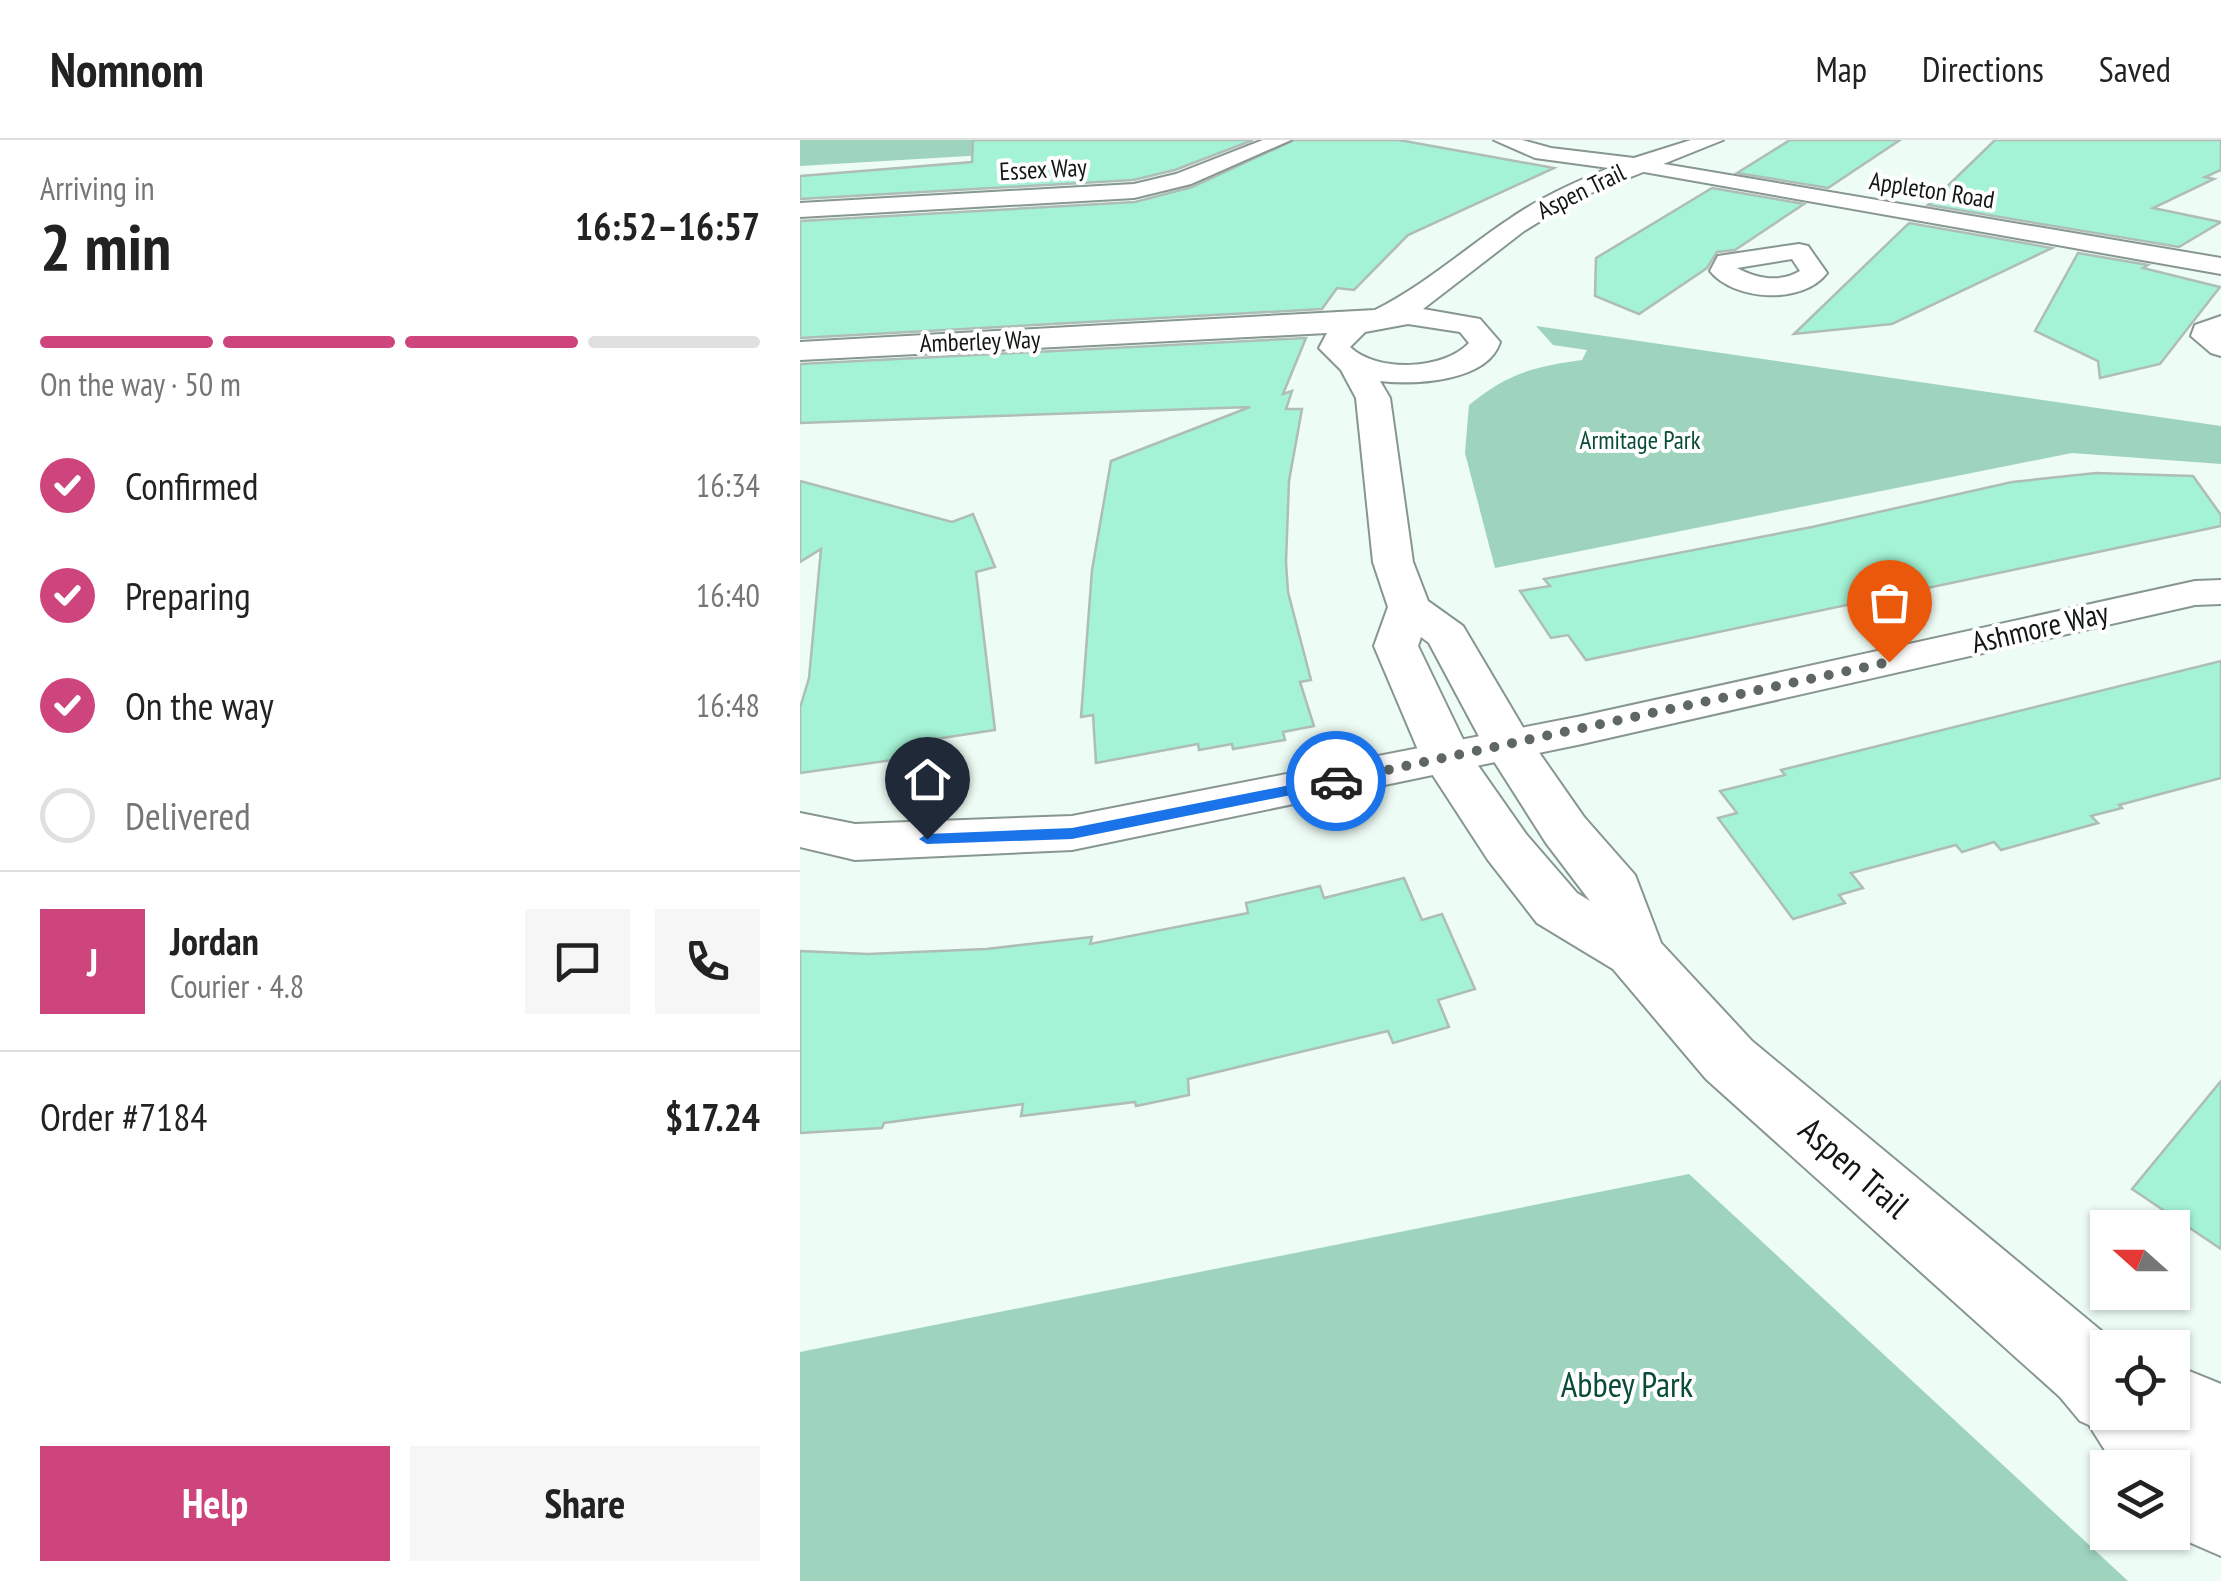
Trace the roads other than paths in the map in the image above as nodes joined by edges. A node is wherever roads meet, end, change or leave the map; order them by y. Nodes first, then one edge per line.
1 (1281, 140) edge
2 (1504, 140) edge
3 (1534, 140) edge
4 (1714, 140) edge
5 (1626, 163) junction
6 (1864, 207) junction
7 (800, 210) edge
8 (1815, 240) dead end
9 (2221, 266) edge
10 (1464, 269) junction
11 (1375, 320) junction
12 (2221, 324) edge
13 (1470, 325) junction
14 (1160, 335) junction
15 (2221, 346) edge
16 (800, 350) edge
17 (1347, 361) junction
18 (1452, 367) junction
19 (1378, 447) junction
20 (2221, 592) edge
21 (1409, 607) junction
22 (1508, 744) junction
23 (1446, 757) junction
24 (800, 830) edge
25 (1634, 953) junction
26 (2090, 1373) edge
27 (2190, 1412) edge
28 (2221, 1426) edge
29 (2140, 1430) edge
30 (2155, 1450) edge
31 (2190, 1491) edge
32 (2221, 1513) edge

1 - 7 street, Essex Way
2 - 5 street
3 - 5 street
4 - 5 street, Aspen Trail
5 - 6 street, Appleton Road
5 - 10 street, Aspen Trail
6 - 8 street
6 - 9 street, Appleton Road
10 - 11 street, Aspen Trail
10 - 13 street
11 - 13 street
11 - 14 street, Amberley Way
11 - 17 street, Aspen Trail
12 - 15 street
13 - 18 street
14 - 16 street, Amberley Way
14 - 17 street, Amberley Way
17 - 18 street
17 - 19 street
18 - 19 street
19 - 21 street
20 - 22 street, Ashmore Way
21 - 22 street, Aspen Trail
21 - 23 street, Aspen Trail
22 - 23 street, Ashmore Way
22 - 25 street, Aspen Trail
23 - 24 street, Ashmore Way
23 - 25 street, Aspen Trail
25 - 26 street, Aspen Trail
27 - 28 street
29 - 30 street, Aspen Trail
31 - 32 street, Aspen Trail

